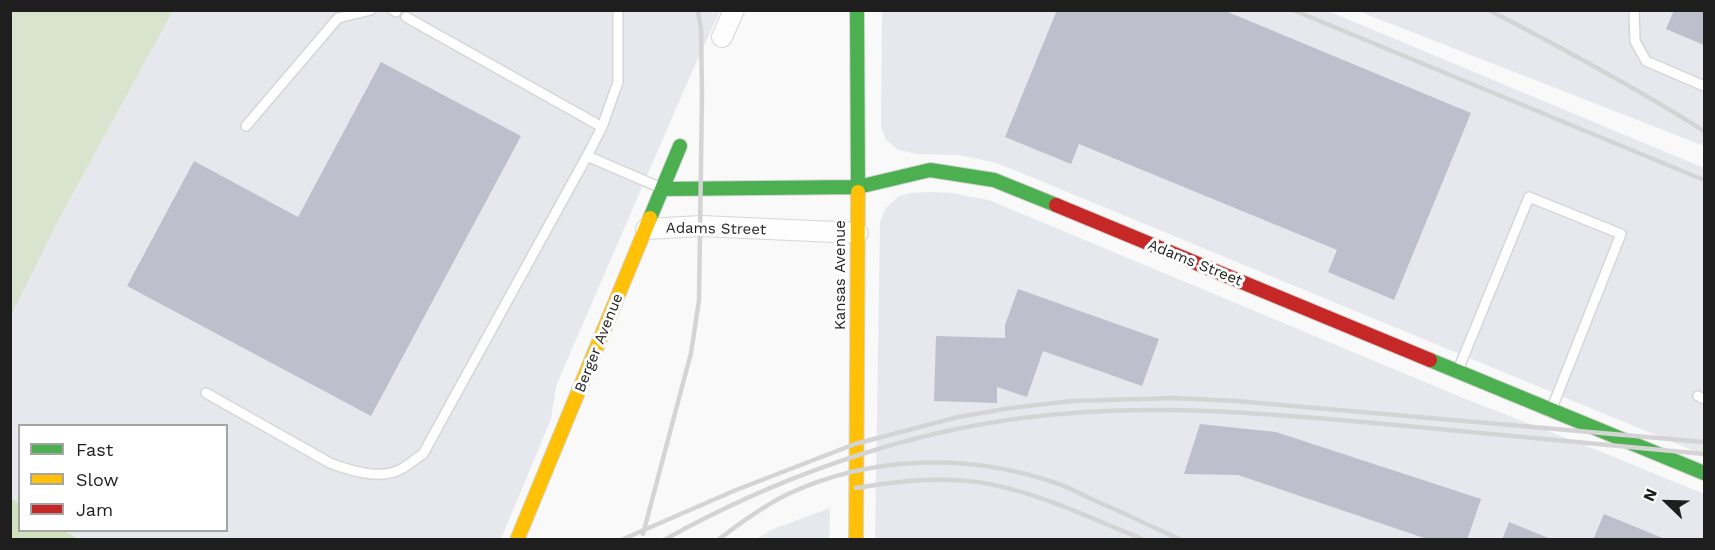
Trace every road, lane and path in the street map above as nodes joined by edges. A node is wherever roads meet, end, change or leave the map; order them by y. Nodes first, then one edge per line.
1 (345, 10) edge
2 (371, 10) edge
3 (618, 10) edge
4 (734, 10) edge
5 (857, 10) edge
6 (1634, 10) edge
7 (406, 17) dead end
8 (338, 18) junction
9 (722, 38) dead end
10 (1704, 86) edge
11 (246, 126) dead end
12 (602, 127) junction
13 (680, 146) dead end
14 (587, 156) junction
15 (858, 187) junction
16 (662, 189) junction
17 (646, 229) junction
18 (858, 233) junction
19 (1458, 371) junction
20 (206, 393) dead end
21 (1551, 410) junction
22 (1704, 473) edge
23 (517, 540) edge
24 (856, 540) edge

1 - 8 lane
2 - 8 lane
3 - 12 lane
4 - 9 street
5 - 15 street, Kansas Avenue
6 - 10 lane
7 - 12 lane
8 - 11 lane
12 - 14 lane
13 - 16 street, Berger Avenue
14 - 16 lane
14 - 20 lane
15 - 16 street, Adams Street
15 - 18 street, Kansas Avenue
15 - 19 street, Adams Street
16 - 17 street, Berger Avenue
17 - 18 street, Adams Street
17 - 23 street, Berger Avenue
18 - 24 street, Kansas Avenue
19 - 21 street, Adams Street
19 - 21 lane
21 - 22 street, Adams Street

